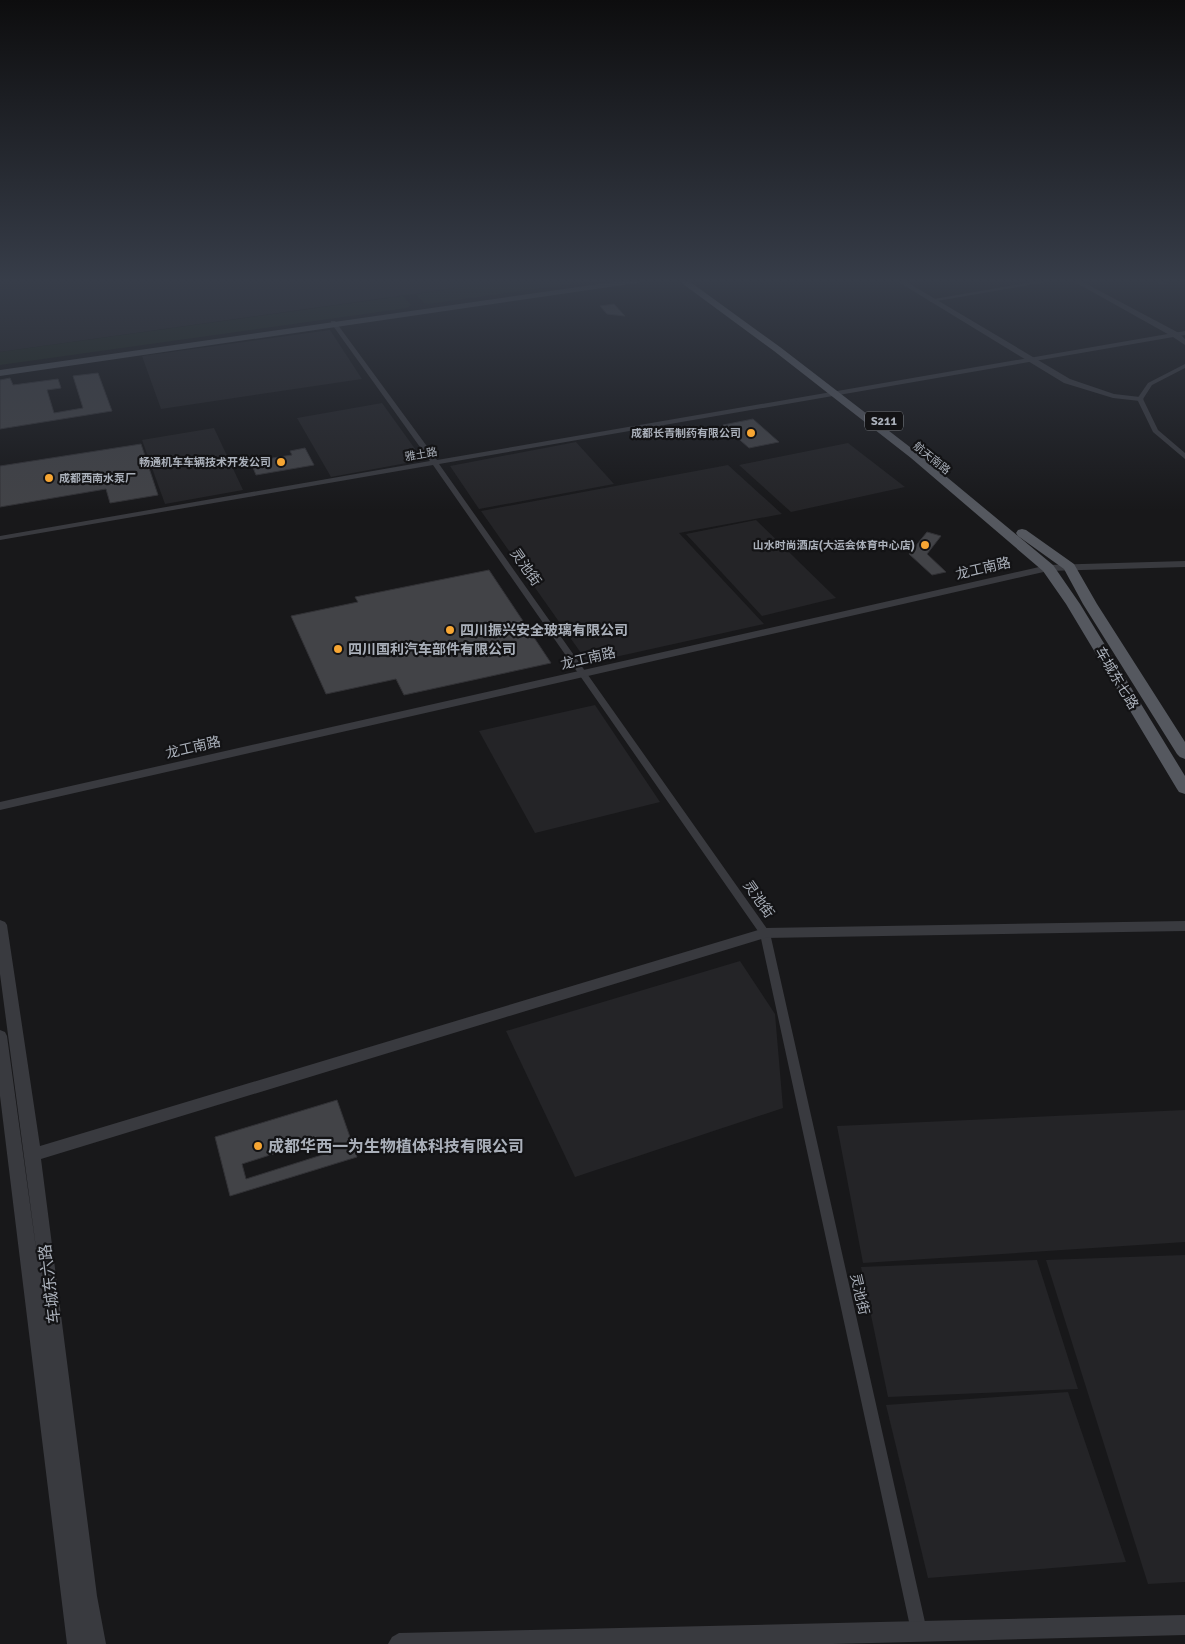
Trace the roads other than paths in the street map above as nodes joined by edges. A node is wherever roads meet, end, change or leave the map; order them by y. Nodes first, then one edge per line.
1 (94, 358) edge
2 (359, 358) edge
3 (791, 358) edge
4 (795, 358) edge
5 (1025, 358) edge
6 (1042, 358) edge
7 (1029, 360) junction
8 (1185, 366) edge
9 (0, 371) edge
10 (839, 392) junction
11 (1140, 399) junction
12 (1185, 457) edge
13 (435, 463) junction
14 (0, 538) edge
15 (1185, 564) edge
16 (1068, 567) junction
17 (1048, 568) junction
18 (583, 675) junction
19 (1185, 754) edge
20 (1185, 790) edge
21 (0, 806) edge
22 (0, 925) edge
23 (1185, 926) edge
24 (764, 933) junction
25 (0, 1036) edge
26 (33, 1155) junction
27 (1185, 1624) edge
28 (919, 1631) junction
29 (78, 1644) edge
30 (95, 1644) edge
31 (399, 1644) edge

1 - 9 main road
2 - 13 street, 灵池街
3 - 10 main road, 航天南路 / S211
4 - 10 main road, 航天南路 / S211
5 - 7 street
6 - 7 street, 雅土路
7 - 10 street, 雅土路
7 - 11 street
8 - 11 street
10 - 13 street, 雅土路
10 - 16 main road, 航天南路 / S211
10 - 17 main road, 航天南路 / S211
11 - 12 street
13 - 14 street, 雅土路
13 - 18 street, 灵池街
15 - 16 street, 龙工南路
16 - 17 street, 龙工南路
16 - 19 main road, 车城东七路
17 - 18 street, 龙工南路
17 - 20 main road, 车城东七路
18 - 21 street, 龙工南路
18 - 24 street, 灵池街
22 - 26 street, 车城东六路
23 - 24 street
24 - 26 street
24 - 28 street, 灵池街
25 - 29 street, 车城东六路
26 - 30 street, 车城东六路
27 - 28 street
28 - 31 street

